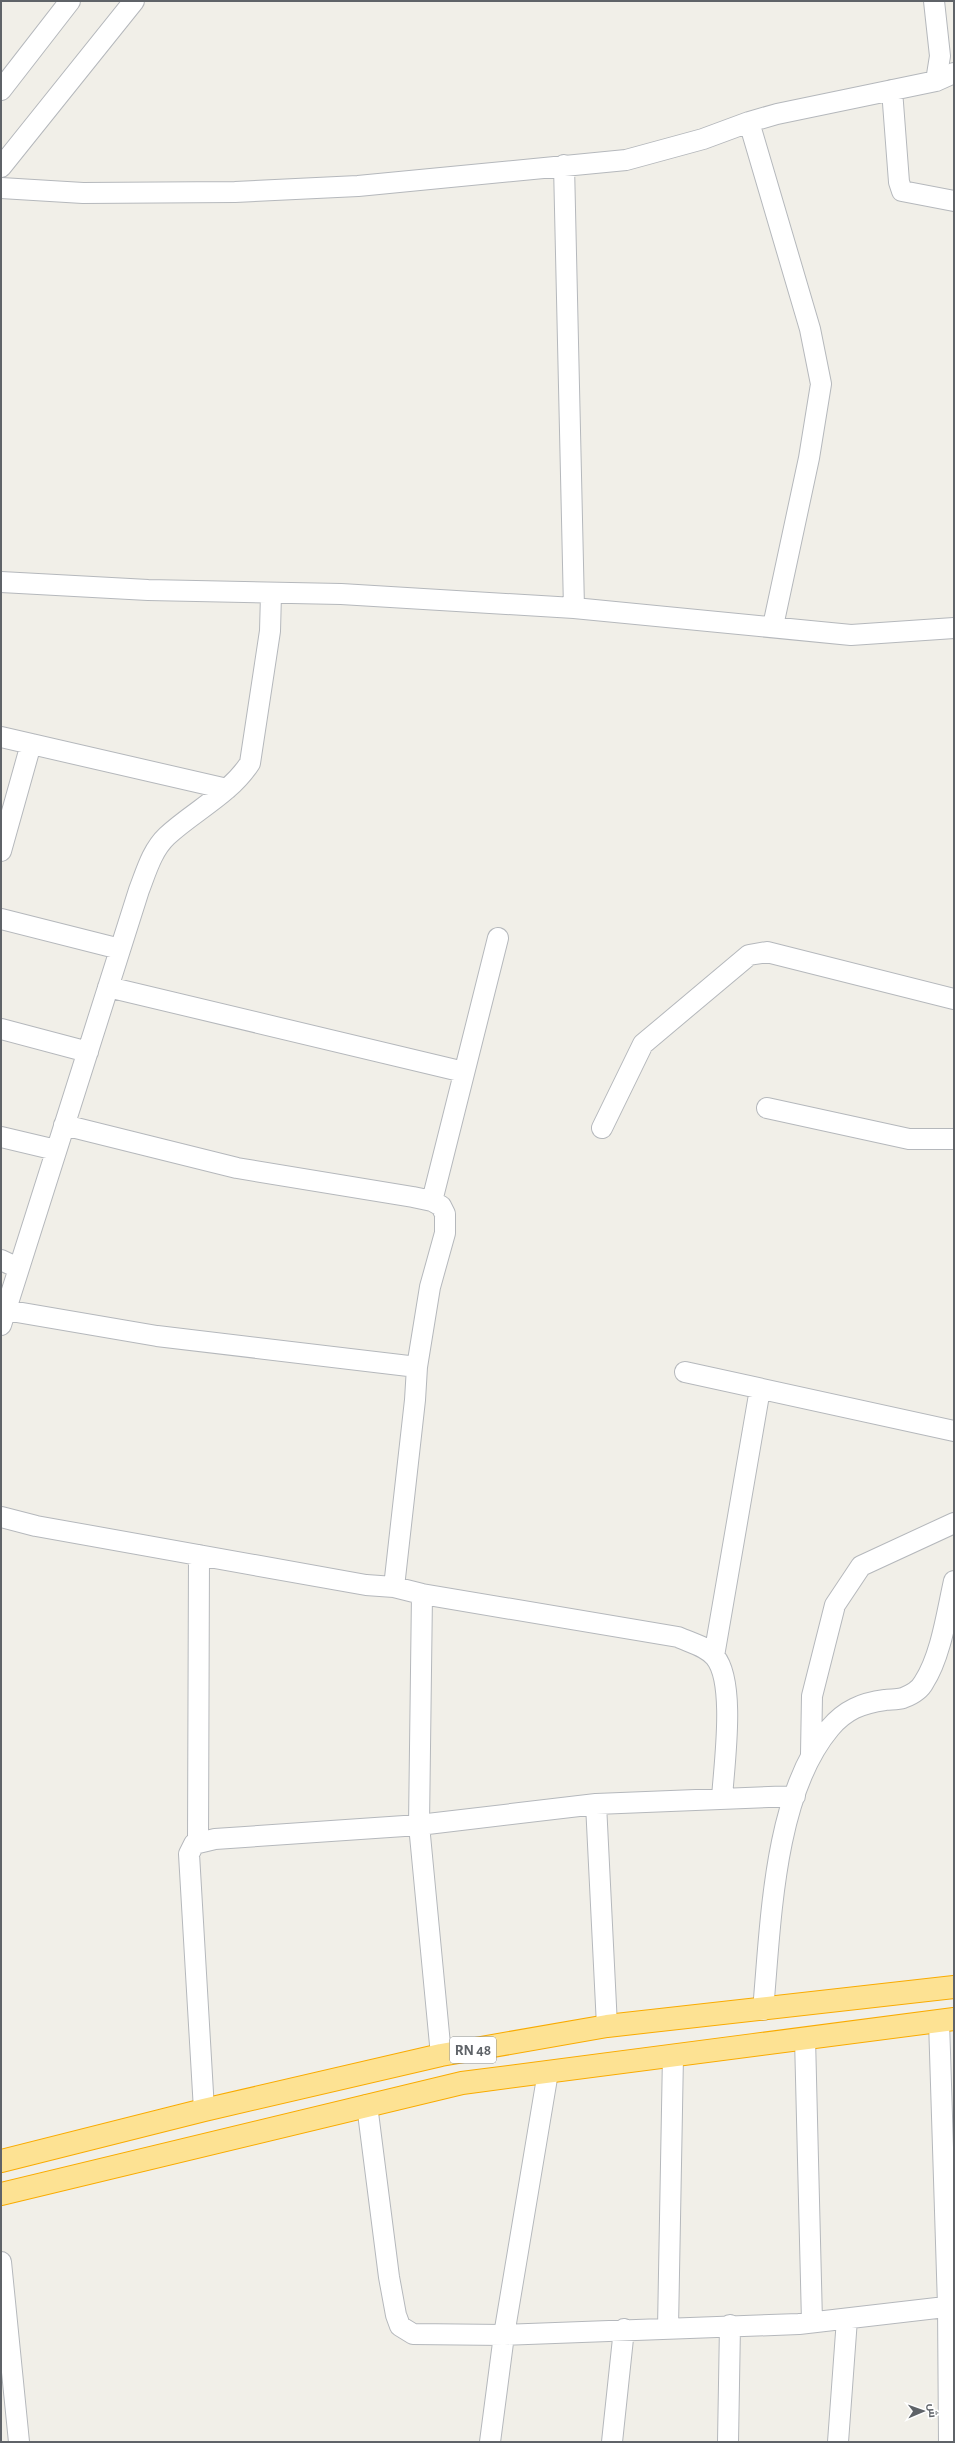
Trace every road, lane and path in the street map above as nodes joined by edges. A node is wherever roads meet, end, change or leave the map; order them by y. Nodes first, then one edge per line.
1 (70, 1) edge
2 (134, 1) edge
3 (934, 1) edge
4 (945, 77) edge
5 (1, 90) edge
6 (892, 90) junction
7 (749, 122) junction
8 (564, 165) junction
9 (1, 166) edge
10 (1, 188) edge
11 (954, 201) edge
12 (1, 582) edge
13 (271, 594) junction
14 (574, 608) junction
15 (773, 626) junction
16 (954, 628) edge
17 (1, 737) edge
18 (30, 744) junction
19 (227, 789) junction
20 (1, 851) edge
21 (1, 919) edge
22 (498, 938) dead end
23 (120, 949) junction
24 (108, 987) junction
25 (954, 999) edge
26 (1, 1029) edge
27 (88, 1052) junction
28 (464, 1072) junction
29 (767, 1108) dead end
30 (64, 1125) junction
31 (602, 1128) dead end
32 (1, 1137) edge
33 (954, 1139) edge
34 (56, 1150) junction
35 (432, 1201) junction
36 (10, 1264) edge
37 (3, 1318) edge
38 (417, 1367) junction
39 (685, 1372) dead end
40 (760, 1389) junction
41 (954, 1431) edge
42 (1, 1517) edge
43 (954, 1523) edge
44 (200, 1555) junction
45 (954, 1581) edge
46 (394, 1587) junction
47 (422, 1594) junction
48 (714, 1656) junction
49 (811, 1754) junction
50 (794, 1796) junction
51 (722, 1798) junction
52 (596, 1804) junction
53 (419, 1825) junction
54 (198, 1843) junction
55 (954, 1986) edge
56 (763, 2010) junction
57 (946, 2020) edge
58 (607, 2026) junction
59 (804, 2038) junction
60 (441, 2055) junction
61 (673, 2055) junction
62 (548, 2072) junction
63 (367, 2106) junction
64 (204, 2110) junction
65 (1, 2161) edge
66 (1, 2194) edge
67 (1, 2262) edge
68 (951, 2306) edge
69 (846, 2318) junction
70 (812, 2322) junction
71 (730, 2325) junction
72 (668, 2328) junction
73 (624, 2329) junction
74 (504, 2335) junction
75 (19, 2442) edge
76 (490, 2442) edge
77 (612, 2442) edge
78 (728, 2442) edge
79 (838, 2442) edge
80 (950, 2442) edge

1 - 5 street
2 - 9 street
3 - 4 street
4 - 6 street
6 - 7 street
6 - 11 street
7 - 8 street
7 - 15 street
8 - 10 street
8 - 14 street
12 - 13 street
13 - 14 street
13 - 19 street
14 - 15 street
15 - 16 street
17 - 18 street
18 - 19 street
18 - 20 street
19 - 23 street
21 - 23 street
22 - 28 street
23 - 24 street
24 - 27 street
24 - 28 street
25 - 31 street
26 - 27 street
27 - 30 street
28 - 35 street
29 - 33 street
30 - 34 street
30 - 35 street
32 - 34 street
34 - 36 street
35 - 38 street
36 - 37 street
37 - 38 street
38 - 46 street
39 - 40 street
40 - 41 street
40 - 48 street
42 - 44 street
43 - 49 street
44 - 46 street
44 - 54 street
45 - 49 street
46 - 47 street
47 - 48 street
47 - 53 street
48 - 51 street
49 - 50 street
50 - 51 street
50 - 56 street
51 - 52 street
52 - 53 street
52 - 58 street
53 - 54 street
53 - 60 street
54 - 64 street
55 - 56 highway, RN 48
56 - 58 highway, RN 48
57 - 59 highway, RN 48
57 - 68 street
58 - 60 highway, RN 48
59 - 61 highway, RN 48
59 - 70 street
60 - 64 highway, RN 48
61 - 62 highway, RN 48
61 - 72 street
62 - 63 highway, RN 48
62 - 74 street
63 - 66 highway, RN 48
63 - 74 street
64 - 65 highway, RN 48
67 - 75 street
68 - 69 street
68 - 80 street
69 - 70 street
69 - 79 street
70 - 71 street
71 - 72 street
71 - 78 street
72 - 73 street
73 - 74 street
73 - 77 street
74 - 76 street

